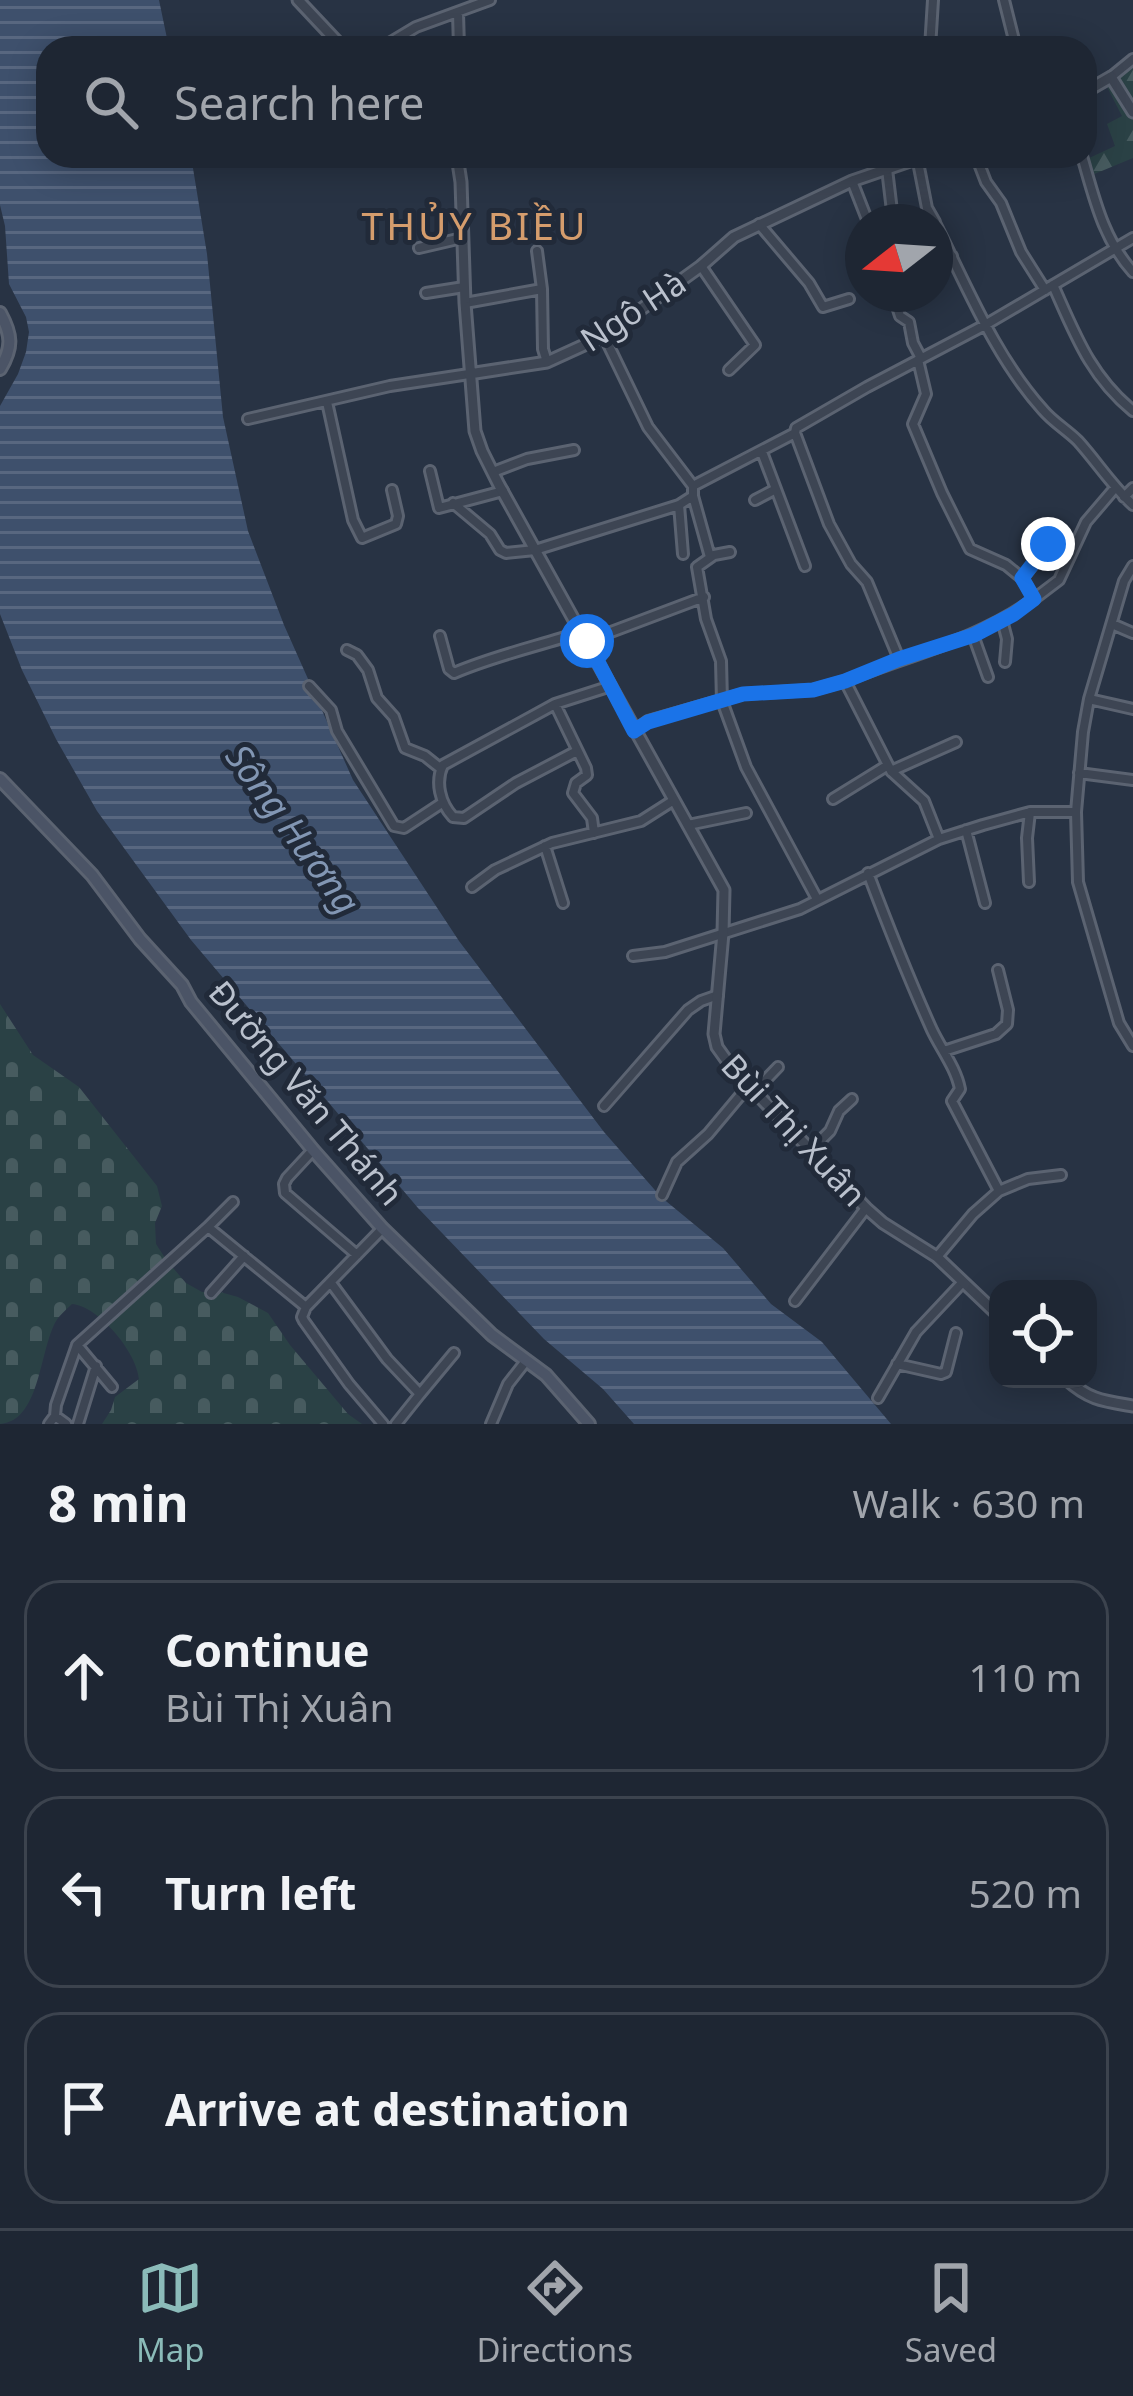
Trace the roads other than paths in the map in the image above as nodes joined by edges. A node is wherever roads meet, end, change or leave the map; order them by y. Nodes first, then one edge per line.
1 (298, 0) edge
2 (490, 0) edge
3 (933, 0) edge
4 (1004, 0) edge
5 (458, 13) junction
6 (332, 36) edge
7 (401, 36) edge
8 (459, 36) edge
9 (931, 36) edge
10 (1012, 36) edge
11 (1133, 58) edge
12 (1111, 77) junction
13 (1097, 85) edge
14 (1133, 112) edge
15 (459, 168) edge
16 (922, 168) edge
17 (981, 168) edge
18 (1086, 168) edge
19 (887, 169) joint
20 (853, 181) junction
21 (861, 204) edge
22 (891, 204) edge
23 (926, 204) edge
24 (759, 224) junction
25 (462, 238) junction
26 (1133, 238) edge
27 (419, 248) dead end
28 (1115, 248) junction
29 (537, 251) dead end
30 (953, 258) edge
31 (701, 266) junction
32 (1133, 272) edge
33 (464, 287) junction
34 (1049, 287) junction
35 (542, 290) junction
36 (426, 293) dead end
37 (845, 300) edge
38 (465, 303) junction
39 (899, 312) edge
40 (0, 313) edge
41 (985, 325) junction
42 (604, 336) junction
43 (920, 359) junction
44 (547, 362) junction
45 (0, 369) edge
46 (729, 370) dead end
47 (469, 374) junction
48 (328, 402) junction
49 (1133, 411) edge
50 (248, 419) dead end
51 (795, 434) junction
52 (574, 450) dead end
53 (762, 452) junction
54 (430, 470) dead end
55 (493, 472) junction
56 (1115, 488) junction
57 (1133, 488) edge
58 (776, 489) junction
59 (392, 490) dead end
60 (503, 491) junction
61 (693, 491) junction
62 (1124, 497) junction
63 (754, 500) dead end
64 (453, 503) junction
65 (680, 505) junction
66 (1133, 505) edge
67 (1046, 538) dead end
68 (535, 550) junction
69 (730, 552) dead end
70 (682, 554) dead end
71 (710, 557) junction
72 (805, 566) dead end
73 (1133, 566) edge
74 (1022, 578) junction
75 (704, 597) junction
76 (1034, 599) junction
77 (1002, 620) junction
78 (1112, 624) junction
79 (1133, 633) edge
80 (974, 635) junction
81 (440, 636) dead end
82 (584, 636) junction
83 (347, 650) dead end
84 (899, 659) junction
85 (1004, 662) dead end
86 (988, 677) dead end
87 (845, 681) junction
88 (309, 686) dead end
89 (611, 686) junction
90 (1089, 699) junction
91 (722, 701) junction
92 (555, 704) junction
93 (1133, 710) edge
94 (634, 731) junction
95 (956, 742) dead end
96 (577, 751) junction
97 (440, 768) junction
98 (890, 768) junction
99 (1079, 773) junction
100 (0, 779) edge
101 (1133, 780) edge
102 (833, 799) dead end
103 (674, 800) junction
104 (442, 802) junction
105 (1030, 812) junction
106 (1076, 812) junction
107 (746, 813) dead end
108 (688, 825) junction
109 (967, 830) junction
110 (594, 833) junction
111 (939, 839) junction
112 (545, 846) junction
113 (868, 873) junction
114 (1029, 882) dead end
115 (472, 887) dead end
116 (817, 899) junction
117 (563, 903) dead end
118 (986, 903) dead end
119 (723, 933) junction
120 (633, 956) dead end
121 (998, 970) dead end
122 (718, 995) junction
123 (1133, 1046) edge
124 (944, 1051) junction
125 (778, 1067) dead end
126 (752, 1088) junction
127 (852, 1099) dead end
128 (604, 1106) dead end
129 (313, 1150) junction
130 (810, 1151) junction
131 (1060, 1174) dead end
132 (999, 1192) junction
133 (662, 1196) dead end
134 (233, 1202) dead end
135 (866, 1208) junction
136 (208, 1227) junction
137 (382, 1228) junction
138 (357, 1255) junction
139 (244, 1256) junction
140 (937, 1257) junction
141 (331, 1282) junction
142 (962, 1283) junction
143 (211, 1293) dead end
144 (795, 1300) dead end
145 (306, 1307) junction
146 (989, 1307) edge
147 (956, 1333) dead end
148 (77, 1346) junction
149 (454, 1353) dead end
150 (526, 1361) junction
151 (897, 1364) junction
152 (96, 1366) junction
153 (112, 1387) dead end
154 (1076, 1388) edge
155 (420, 1394) junction
156 (878, 1399) dead end
157 (1133, 1406) edge
158 (52, 1420) edge
159 (66, 1424) edge
160 (78, 1424) edge
161 (383, 1424) edge
162 (396, 1424) edge
163 (491, 1424) edge
164 (589, 1424) edge

1 - 6 street
2 - 5 street
3 - 9 street
4 - 10 street
5 - 7 street
5 - 8 street
11 - 12 street
12 - 13 street
12 - 14 street
15 - 25 street, Bùi Thị Xuân
16 - 23 street
17 - 34 street
18 - 28 street
19 - 20 street, Ngô Hà
19 - 22 street
20 - 21 street
20 - 24 street, Ngô Hà
24 - 31 street, Ngô Hà
24 - 37 street
25 - 27 street
25 - 33 street, Bùi Thị Xuân
26 - 28 street
28 - 32 street
28 - 34 street
29 - 35 street
30 - 41 street
31 - 42 street, Ngô Hà
31 - 46 street
33 - 36 street
33 - 38 street, Bùi Thị Xuân
34 - 41 street
34 - 49 street
35 - 38 street
35 - 44 street
38 - 47 street, Bùi Thị Xuân
39 - 43 street
40 - 45 main road
41 - 43 street
41 - 56 street
42 - 44 street, Ngô Hà
42 - 61 street
43 - 51 street
43 - 74 street
44 - 47 street, Ngô Hà
47 - 48 street, Ngô Hà
47 - 55 street, Bùi Thị Xuân
48 - 50 street, Ngô Hà
48 - 59 street
51 - 53 street
51 - 84 street
52 - 55 street
53 - 58 street
53 - 61 street
54 - 64 street
55 - 60 street, Bùi Thị Xuân
56 - 62 street
56 - 76 street
57 - 62 street
58 - 63 street
58 - 72 street
60 - 64 street
60 - 68 street, Bùi Thị Xuân
61 - 65 street
61 - 71 street
62 - 66 street
64 - 68 street
65 - 68 street
65 - 70 street
67 - 74 street
68 - 82 street, Bùi Thị Xuân
69 - 71 street
71 - 75 street
73 - 78 street
74 - 76 street
75 - 82 street
75 - 91 street
76 - 77 street
77 - 80 street
77 - 85 street
78 - 79 street
78 - 90 street
80 - 84 street
80 - 86 street
81 - 82 street
82 - 89 street, Bùi Thị Xuân
83 - 97 street
84 - 87 street
87 - 91 street
87 - 98 street
88 - 104 street
89 - 92 street
89 - 94 street, Bùi Thị Xuân
90 - 93 street
90 - 99 street
91 - 94 street
91 - 116 street
92 - 96 street
92 - 97 street
94 - 103 street, Bùi Thị Xuân
95 - 98 street
96 - 104 street
96 - 110 street
97 - 104 street
98 - 102 street
98 - 111 street
99 - 101 street
99 - 106 street
100 - 129 main road, Đường Văn Thánh
103 - 108 street, Bùi Thị Xuân
103 - 110 street
105 - 106 street
105 - 109 street
105 - 114 street
106 - 123 street
107 - 108 street
108 - 119 street, Bùi Thị Xuân
109 - 111 street
109 - 118 street
110 - 112 street
111 - 113 street
112 - 115 street
112 - 117 street
113 - 116 street
113 - 124 street
116 - 119 street
119 - 120 street
119 - 122 street, Bùi Thị Xuân
121 - 124 street
122 - 126 street, Bùi Thị Xuân
122 - 128 street
124 - 132 street
125 - 126 street
126 - 130 street, Bùi Thị Xuân
126 - 133 street
127 - 130 street
129 - 137 main road, Đường Văn Thánh
129 - 138 street
130 - 135 street, Bùi Thị Xuân
131 - 132 street
132 - 140 street
134 - 136 street
135 - 140 street, Bùi Thị Xuân
135 - 144 street
136 - 139 street
136 - 148 street
137 - 138 street
137 - 150 main road, Đường Văn Thánh
138 - 141 street
139 - 143 street
139 - 145 street
140 - 142 street, Bùi Thị Xuân
141 - 145 street
141 - 155 street
142 - 146 street, Bùi Thị Xuân
142 - 151 street
145 - 161 street
147 - 151 street
148 - 152 street
148 - 158 street
149 - 155 street
150 - 163 street
150 - 164 main road, Đường Văn Thánh
151 - 156 street
152 - 153 street
152 - 160 street
154 - 157 street
155 - 162 street
158 - 159 street

